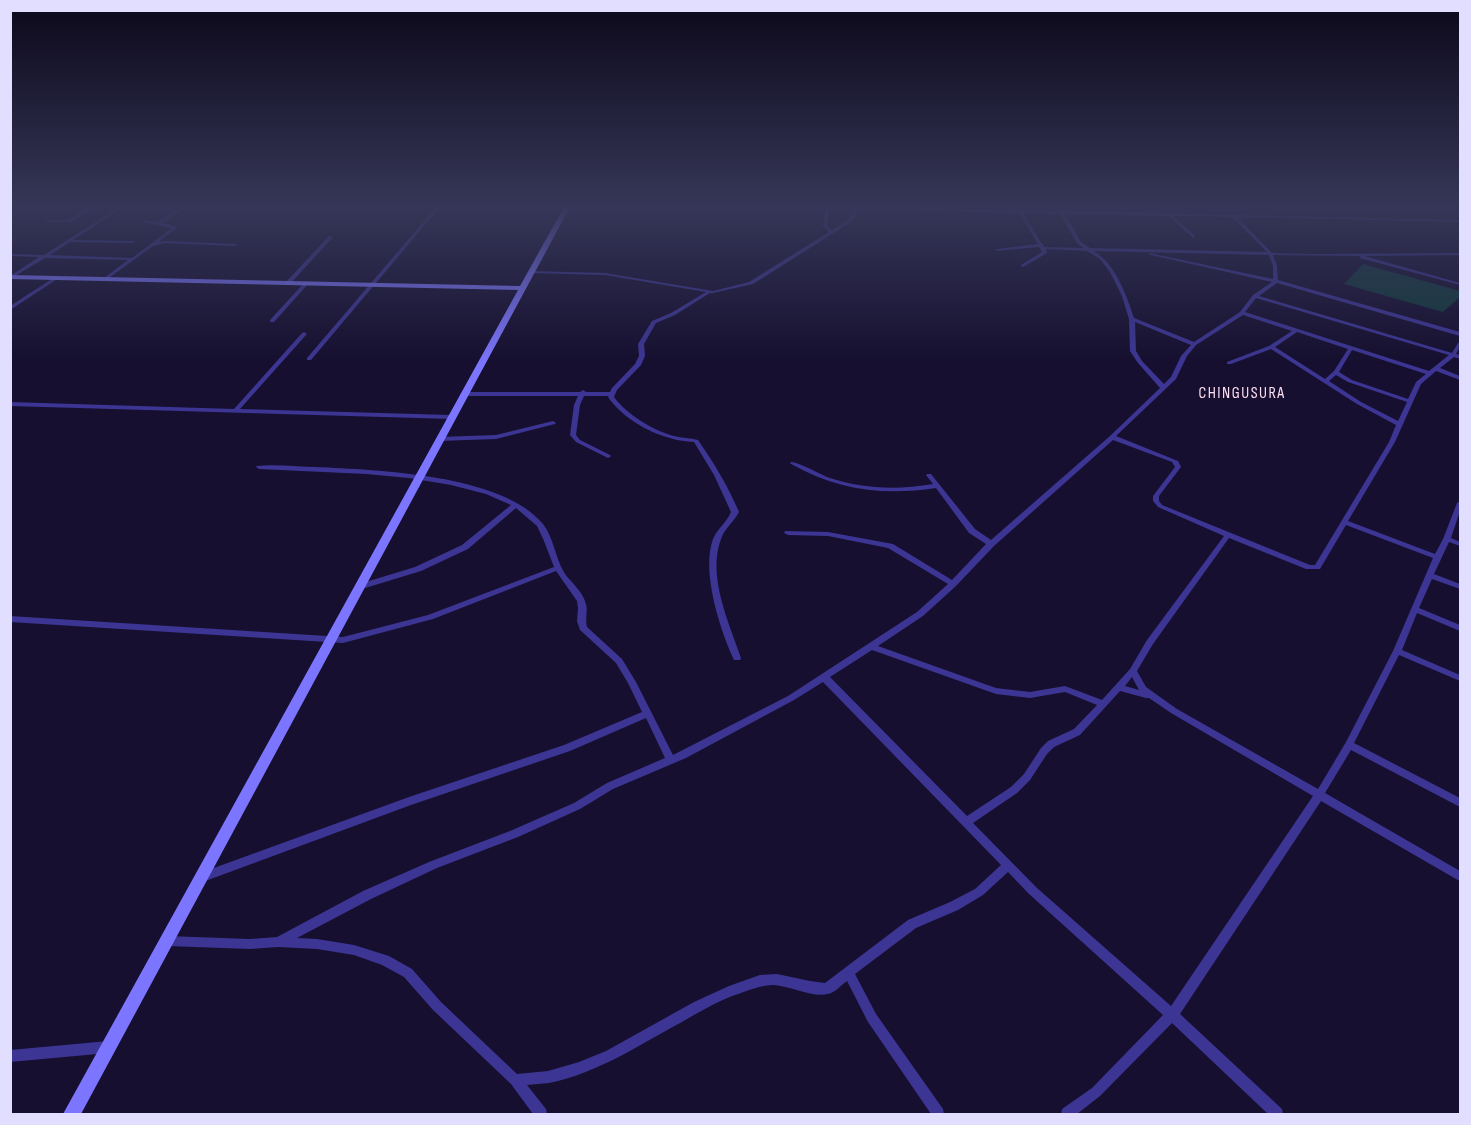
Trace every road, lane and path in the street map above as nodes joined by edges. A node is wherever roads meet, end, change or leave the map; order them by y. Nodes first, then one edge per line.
1 (132, 259) edge
2 (39, 260) edge
3 (310, 260) edge
4 (394, 260) edge
5 (538, 260) edge
6 (788, 260) edge
7 (1034, 260) edge
8 (1102, 260) edge
9 (1178, 260) edge
10 (1272, 260) edge
11 (1371, 260) edge
12 (1023, 266) dead end
13 (531, 272) junction
14 (11, 277) edge
15 (57, 278) junction
16 (106, 279) junction
17 (1276, 281) junction
18 (287, 284) junction
19 (306, 284) junction
20 (1461, 284) edge
21 (372, 285) junction
22 (522, 288) junction
23 (708, 293) junction
24 (1255, 296) junction
25 (10, 309) edge
26 (1242, 313) junction
27 (1132, 319) junction
28 (272, 321) dead end
29 (1294, 332) junction
30 (304, 334) dead end
31 (1461, 334) edge
32 (1194, 344) junction
33 (1461, 344) edge
34 (1271, 347) junction
35 (1350, 349) junction
36 (1453, 355) junction
37 (1461, 357) edge
38 (309, 359) dead end
39 (1229, 363) dead end
40 (1436, 369) junction
41 (1336, 372) junction
42 (1429, 373) junction
43 (1461, 378) edge
44 (1325, 382) junction
45 (1163, 387) junction
46 (583, 392) junction
47 (463, 394) junction
48 (611, 394) junction
49 (1409, 401) junction
50 (10, 404) edge
51 (235, 411) junction
52 (451, 417) junction
53 (553, 423) dead end
54 (1399, 424) junction
55 (1112, 437) junction
56 (439, 440) junction
57 (608, 456) dead end
58 (793, 463) dead end
59 (259, 467) dead end
60 (929, 475) dead end
61 (419, 477) junction
62 (936, 486) junction
63 (515, 505) junction
64 (1460, 508) edge
65 (1345, 522) junction
66 (788, 532) dead end
67 (1228, 535) junction
68 (1447, 539) junction
69 (991, 544) junction
70 (1461, 544) edge
71 (1437, 557) junction
72 (558, 568) junction
73 (1430, 575) junction
74 (953, 584) junction
75 (360, 587) junction
76 (1461, 587) edge
77 (1414, 609) junction
78 (10, 619) edge
79 (1461, 628) edge
80 (330, 640) junction
81 (871, 647) junction
82 (1397, 651) junction
83 (737, 658) dead end
84 (1133, 671) junction
85 (824, 678) junction
86 (1461, 678) edge
87 (1118, 687) junction
88 (1150, 696) junction
89 (1104, 704) junction
90 (646, 714) junction
91 (1349, 745) junction
92 (671, 760) junction
93 (1320, 794) junction
94 (1461, 803) edge
95 (966, 822) junction
96 (1008, 865) junction
97 (1461, 876) edge
98 (200, 878) junction
99 (167, 941) junction
100 (278, 942) junction
101 (849, 975) junction
102 (1172, 1015) junction
103 (109, 1047) junction
104 (10, 1056) edge
105 (515, 1080) junction
106 (72, 1114) edge
107 (541, 1114) edge
108 (938, 1114) edge
109 (1067, 1114) edge
110 (1277, 1114) edge

1 - 16 street
2 - 14 street
3 - 18 street
4 - 21 street
5 - 13 street
6 - 23 street
7 - 12 street
8 - 27 street
9 - 17 street
10 - 17 street
11 - 20 street
13 - 22 street
13 - 23 street
14 - 15 street
15 - 16 street
15 - 25 street
16 - 18 street
17 - 24 street
17 - 31 street
18 - 19 street
19 - 21 street
19 - 28 street
21 - 22 street
21 - 38 street
22 - 47 street
23 - 48 street
24 - 26 street
24 - 36 street
26 - 29 street
26 - 32 street
27 - 32 street
27 - 45 street
29 - 34 street
29 - 35 street
30 - 51 street
32 - 45 street
33 - 36 street
34 - 39 street
34 - 44 street
35 - 41 street
35 - 42 street
36 - 37 street
36 - 40 street
40 - 42 street
40 - 43 street
41 - 44 street
41 - 49 street
42 - 49 street
44 - 54 street
45 - 55 street
46 - 47 street
46 - 48 street
46 - 57 street
47 - 52 street
48 - 83 street
49 - 54 street
50 - 51 street
51 - 52 street
52 - 56 street
53 - 56 street
54 - 65 street
55 - 67 street
55 - 69 street
56 - 61 street
58 - 62 street
59 - 61 street
60 - 62 street
61 - 63 street
61 - 75 street
62 - 69 street
63 - 72 street
63 - 75 street
64 - 68 street
65 - 67 street
65 - 71 street
66 - 74 street
67 - 84 street
68 - 70 street
68 - 71 street
69 - 74 street
71 - 73 street
72 - 80 street
72 - 90 street
73 - 76 street
73 - 77 street
74 - 81 street
75 - 80 street
77 - 79 street
77 - 82 street
78 - 80 street
80 - 98 street
81 - 85 street
81 - 89 street
82 - 86 street
82 - 91 street
84 - 87 street
84 - 88 street
85 - 92 street
85 - 95 street
87 - 88 street
87 - 89 street
88 - 93 street
89 - 95 street
90 - 92 street
90 - 98 street
91 - 93 street
91 - 94 street
92 - 100 street
93 - 97 street
93 - 102 street
95 - 96 street
96 - 101 street
96 - 102 street
98 - 99 street
99 - 100 street
99 - 103 street
100 - 105 street
101 - 105 street
101 - 108 street
102 - 109 street
102 - 110 street
103 - 104 street
103 - 106 street
105 - 107 street

